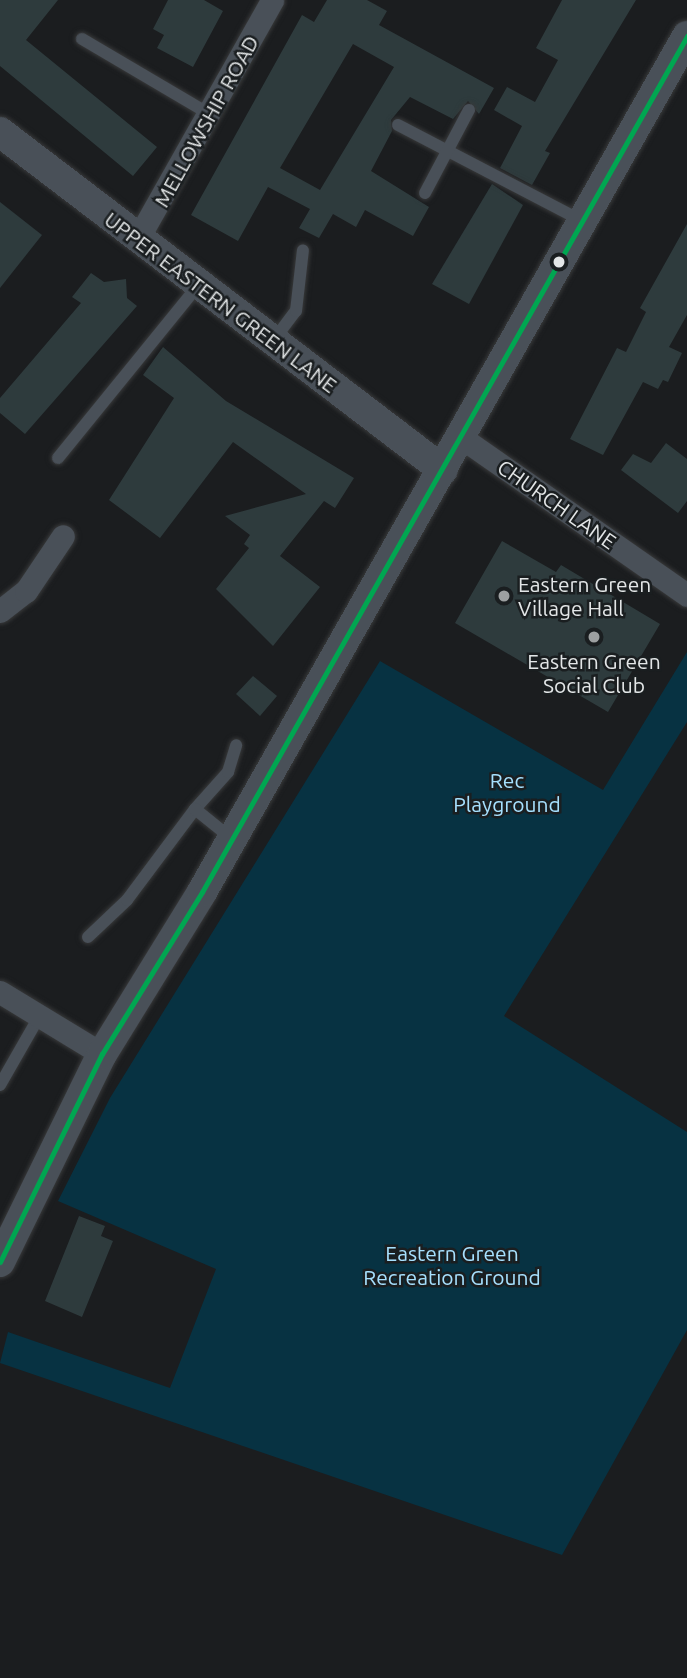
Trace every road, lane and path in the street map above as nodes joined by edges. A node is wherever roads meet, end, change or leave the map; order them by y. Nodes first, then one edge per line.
1 (272, 0) edge
2 (687, 36) edge
3 (82, 39) dead end
4 (469, 110) dead end
5 (212, 116) junction
6 (398, 125) dead end
7 (3, 140) edge
8 (447, 151) junction
9 (425, 193) dead end
10 (584, 222) junction
11 (137, 240) junction
12 (303, 250) dead end
13 (198, 286) junction
14 (273, 341) junction
15 (462, 438) junction
16 (58, 458) dead end
17 (443, 470) junction
18 (63, 536) dead end
19 (687, 595) edge
20 (0, 611) edge
21 (236, 745) dead end
22 (195, 810) junction
23 (233, 839) junction
24 (88, 937) dead end
25 (0, 992) edge
26 (39, 1017) junction
27 (102, 1055) junction
28 (0, 1084) edge
29 (0, 1262) edge

1 - 5 street, MELLOWSHIP ROAD
2 - 10 street
3 - 5 lane
4 - 8 lane
5 - 11 street, MELLOWSHIP ROAD
6 - 8 lane
7 - 11 street, UPPER EASTERN GREEN LANE
8 - 9 lane
8 - 10 lane
10 - 15 street
11 - 13 street, UPPER EASTERN GREEN LANE
12 - 14 lane
13 - 14 street, UPPER EASTERN GREEN LANE
13 - 16 lane
14 - 17 street, UPPER EASTERN GREEN LANE
15 - 17 street
15 - 19 street, CHURCH LANE
17 - 23 street
18 - 20 street
21 - 22 lane
22 - 23 lane
22 - 24 lane
23 - 27 street
25 - 26 street
26 - 27 street
26 - 28 lane
27 - 29 street

